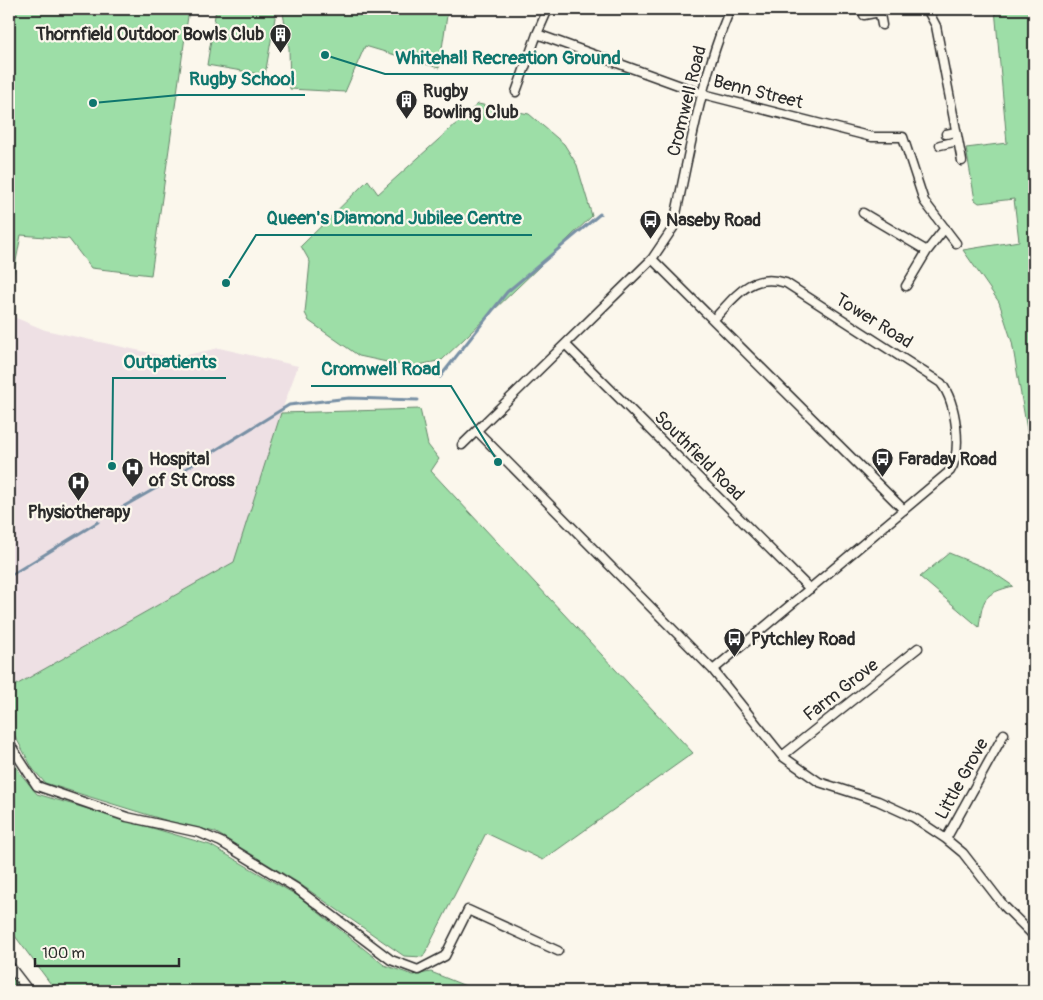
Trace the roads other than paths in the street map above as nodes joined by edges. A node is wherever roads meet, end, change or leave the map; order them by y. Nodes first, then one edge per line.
1 (548, 9) edge
2 (730, 9) edge
3 (927, 9) edge
4 (879, 10) edge
5 (864, 15) dead end
6 (882, 25) dead end
7 (537, 34) junction
8 (516, 92) dead end
9 (703, 94) junction
10 (956, 132) junction
11 (946, 134) dead end
12 (958, 141) junction
13 (940, 145) dead end
14 (962, 161) dead end
15 (863, 213) dead end
16 (945, 228) junction
17 (956, 243) dead end
18 (927, 251) junction
19 (652, 259) junction
20 (906, 286) dead end
21 (714, 318) junction
22 (566, 345) junction
23 (477, 432) junction
24 (462, 445) dead end
25 (904, 510) junction
26 (810, 589) junction
27 (918, 648) dead end
28 (714, 670) junction
29 (1004, 734) dead end
30 (9, 743) edge
31 (782, 756) junction
32 (946, 839) junction
33 (1034, 936) edge
34 (558, 951) dead end
35 (9, 965) edge
36 (30, 991) edge

1 - 7 street
2 - 9 street, Cromwell Road
3 - 10 street
4 - 5 street
4 - 6 street
7 - 8 street
7 - 9 street, Benn Street
9 - 16 street, Benn Street
9 - 19 street, Cromwell Road
10 - 11 street
10 - 12 street
12 - 13 street
12 - 14 street
15 - 18 street
16 - 17 street
16 - 18 street
18 - 20 street
19 - 21 street
19 - 22 street, Cromwell Road
21 - 25 street
21 - 25 street, Tower Road
22 - 23 street, Cromwell Road
22 - 26 street, Southfield Road
23 - 24 street, Cromwell Road
23 - 28 street
25 - 26 street
26 - 28 street
27 - 31 street, Farm Grove
28 - 31 street
29 - 32 street, Little Grove
30 - 34 street
31 - 32 street
32 - 33 street
35 - 36 street

